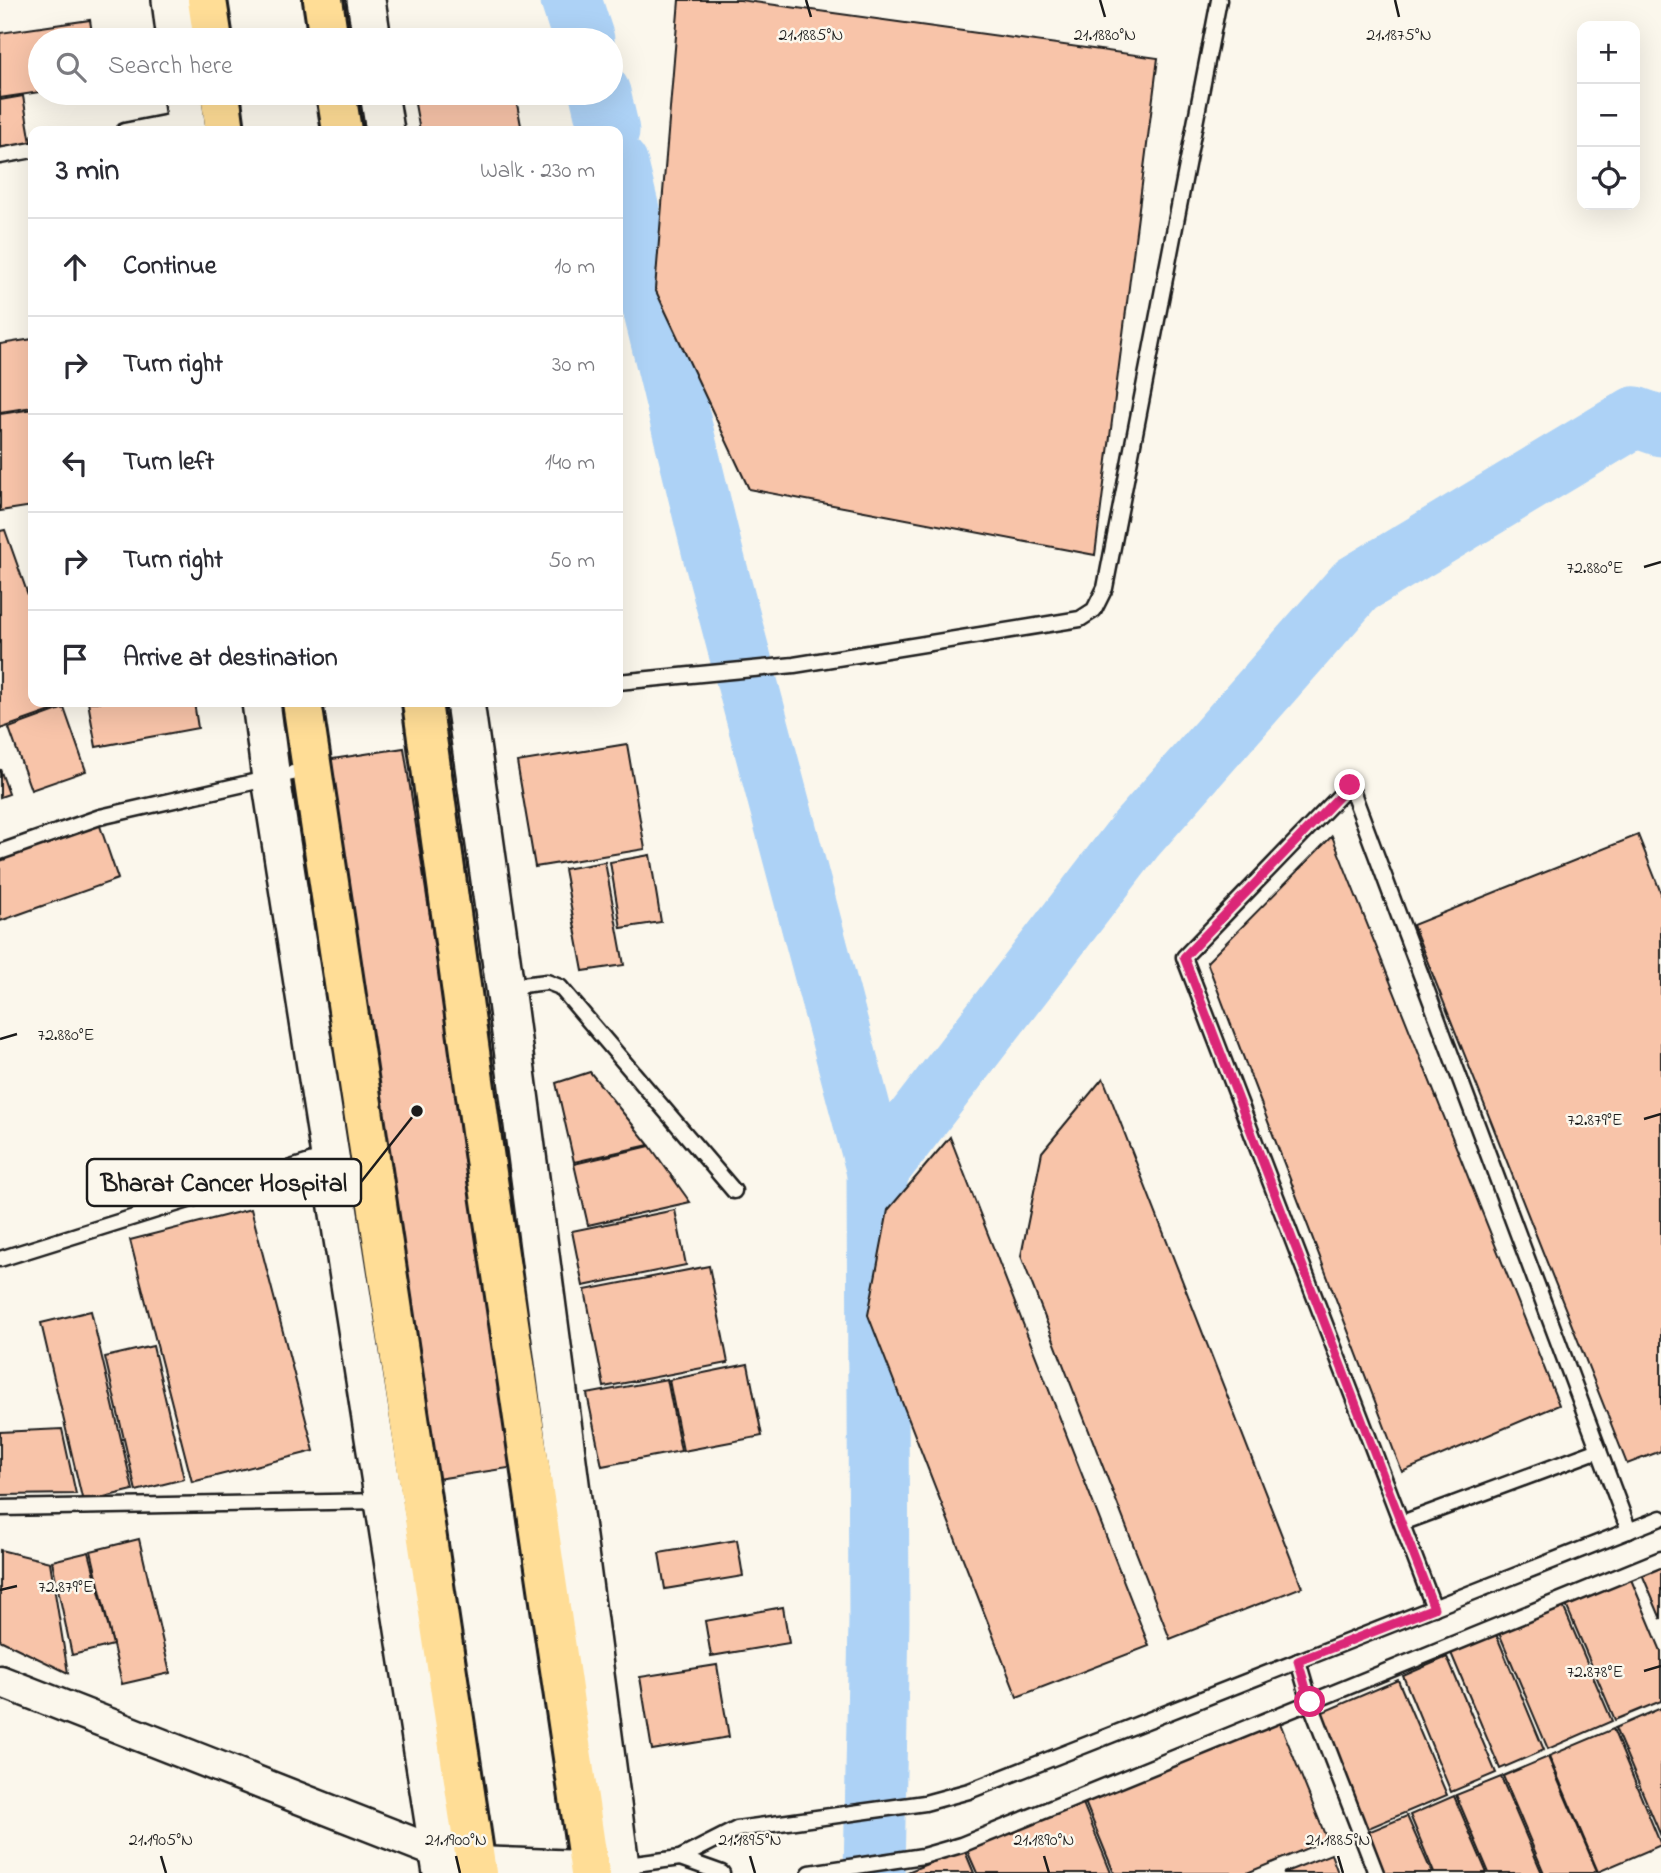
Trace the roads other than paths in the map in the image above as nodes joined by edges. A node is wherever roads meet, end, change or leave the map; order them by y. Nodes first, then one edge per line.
1 (171, 0) edge
2 (207, 0) edge
3 (323, 0) edge
4 (366, 0) edge
5 (1219, 0) edge
6 (174, 28) edge
7 (211, 28) edge
8 (327, 28) edge
9 (370, 28) edge
10 (222, 105) edge
11 (338, 105) edge
12 (381, 105) edge
13 (185, 114) edge
14 (142, 126) edge
15 (224, 126) edge
16 (341, 126) edge
17 (383, 126) edge
18 (28, 151) edge
19 (0, 156) edge
20 (623, 682) edge
21 (262, 707) edge
22 (303, 707) edge
23 (423, 707) edge
24 (466, 707) edge
25 (311, 769) junction
26 (271, 778) junction
27 (0, 852) edge
28 (505, 987) junction
29 (349, 1150) junction
30 (734, 1191) dead end
31 (0, 1259) edge
32 (1599, 1450) junction
33 (385, 1500) junction
34 (0, 1508) edge
35 (1661, 1518) edge
36 (1402, 1524) junction
37 (1629, 1531) junction
38 (1661, 1559) edge
39 (1434, 1608) junction
40 (1298, 1661) junction
41 (0, 1681) edge
42 (1310, 1702) junction
43 (680, 1857) junction
44 (459, 1865) edge
45 (605, 1870) edge
46 (722, 1873) edge
47 (810, 1873) edge
48 (1376, 1873) edge

1 - 6 street
2 - 7 highway
3 - 8 highway
4 - 9 street
5 - 20 lane
10 - 15 highway
11 - 16 highway
12 - 17 street
13 - 14 lane
18 - 19 lane
21 - 26 street
22 - 25 highway
23 - 45 highway
24 - 28 street
25 - 26 lane
25 - 29 highway
26 - 27 lane
26 - 29 street
28 - 30 lane
28 - 45 street
29 - 31 lane
29 - 33 street
29 - 44 highway
32 - 36 lane
32 - 36 lane
32 - 37 lane
33 - 34 lane
33 - 44 street
35 - 37 lane
36 - 39 lane
37 - 39 lane
38 - 42 lane
39 - 40 lane
40 - 42 lane
40 - 43 lane
41 - 44 street
42 - 47 lane
42 - 48 lane
43 - 45 lane
43 - 46 lane
44 - 45 street

